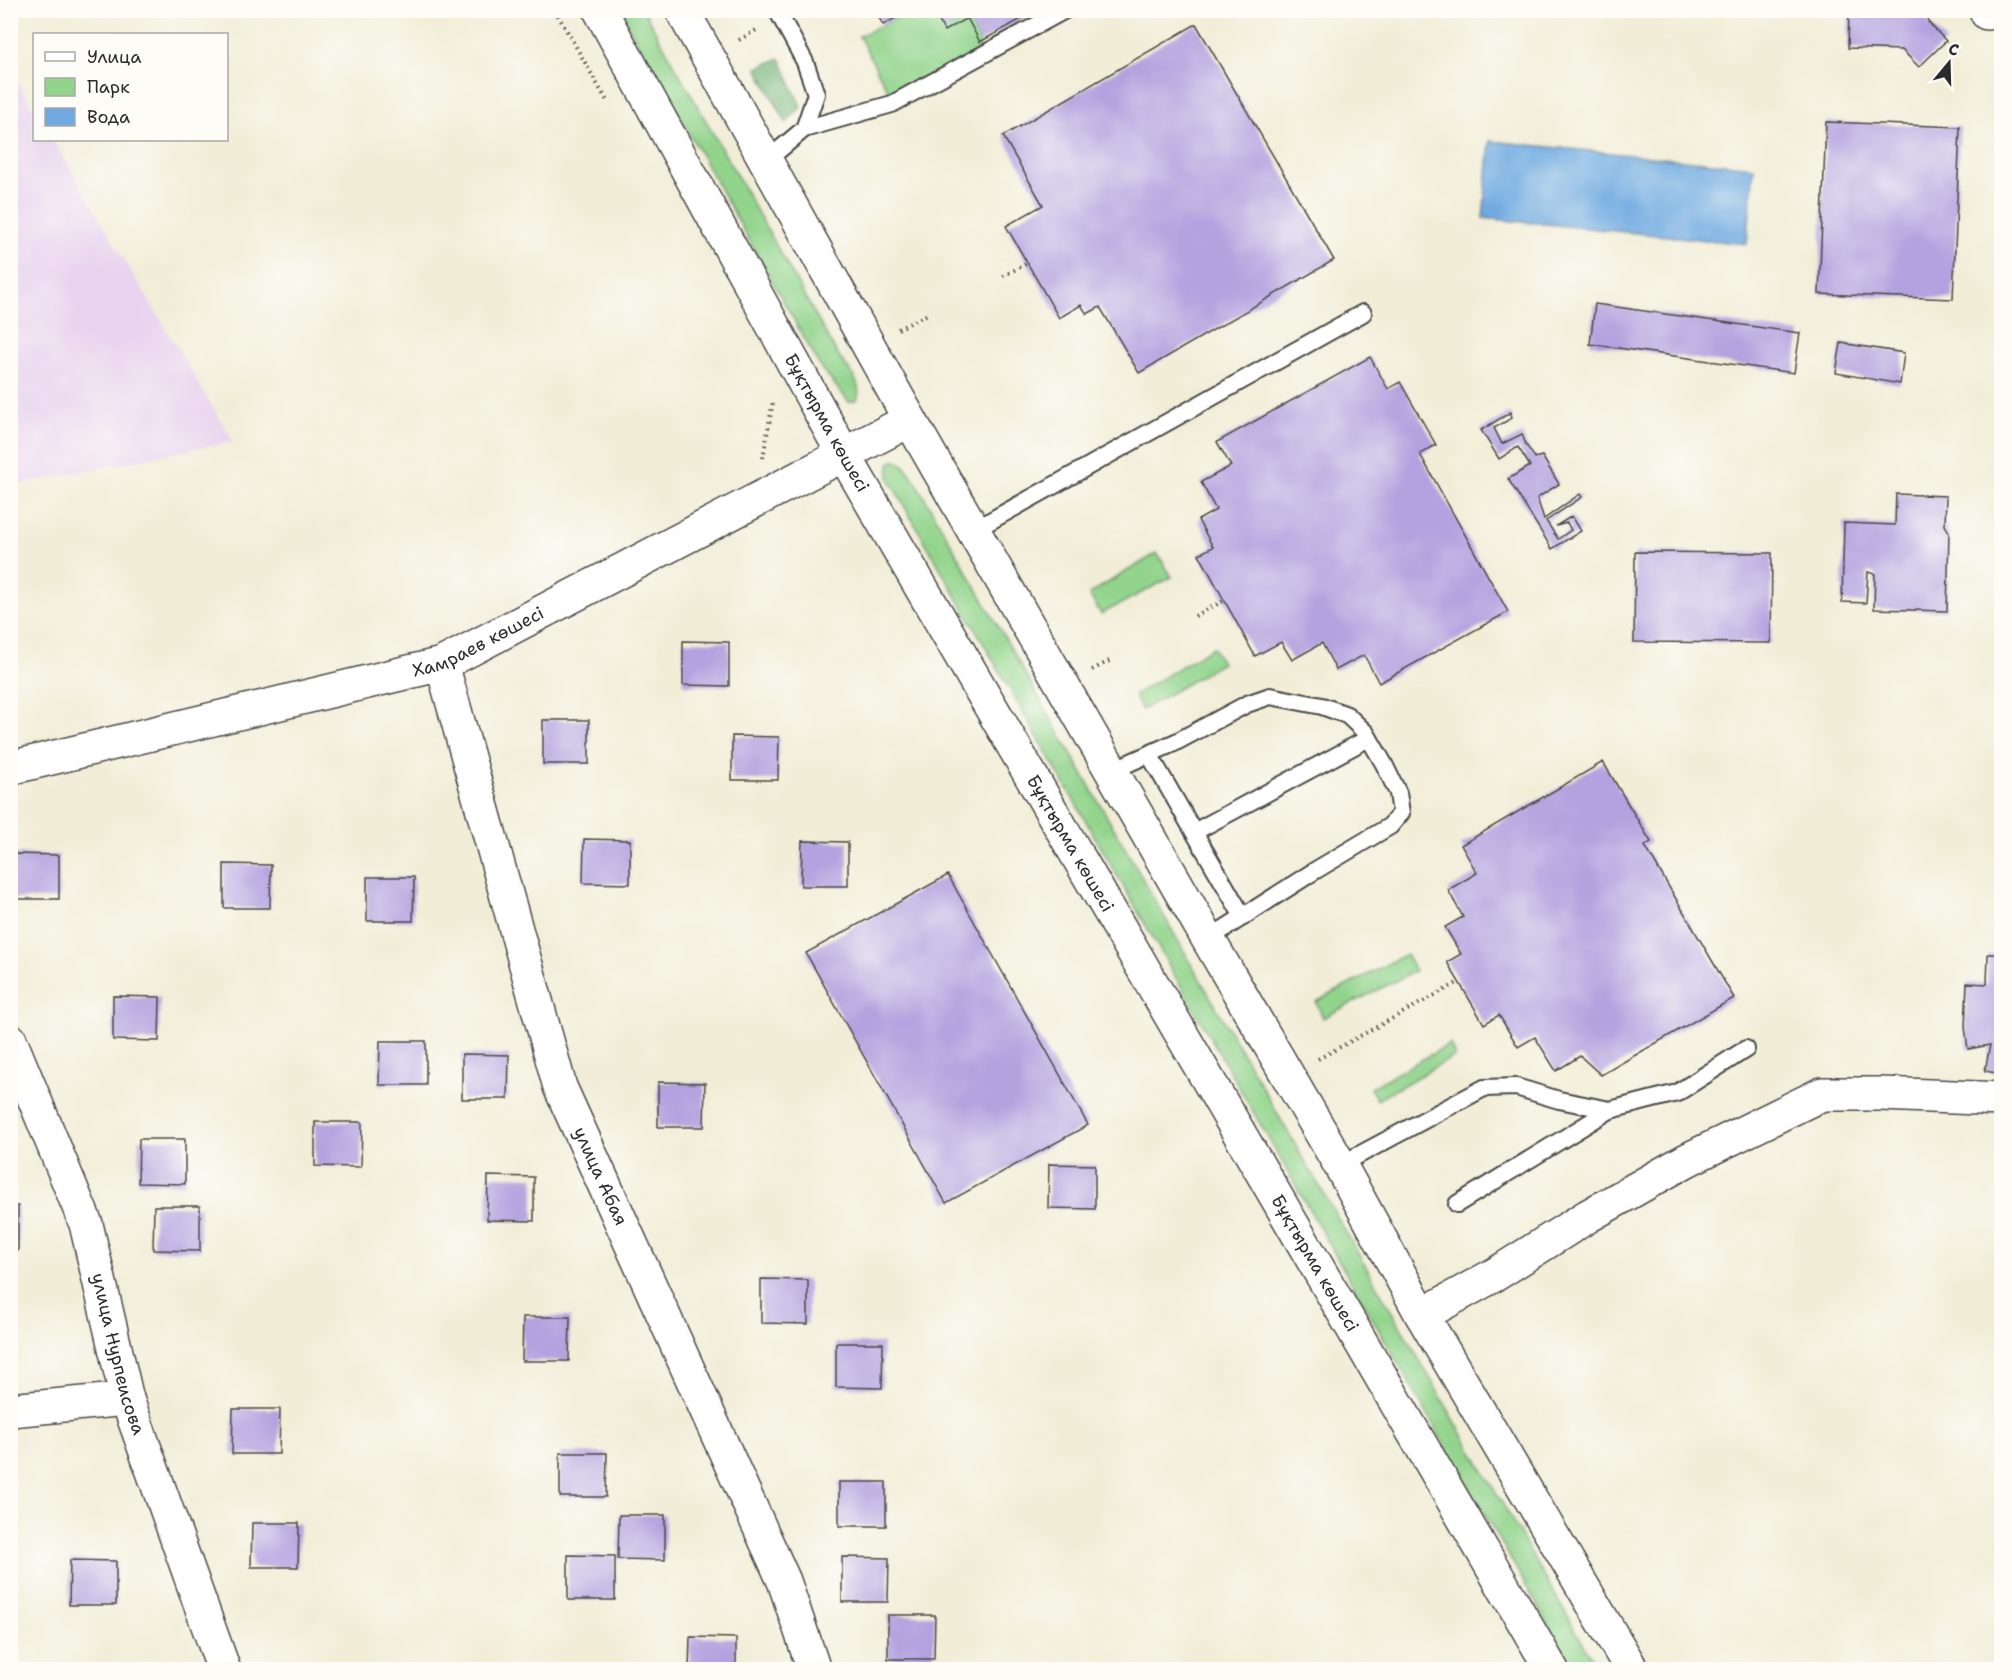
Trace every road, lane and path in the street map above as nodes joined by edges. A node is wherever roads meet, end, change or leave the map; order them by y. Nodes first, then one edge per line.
1 (600, 10) edge
2 (682, 10) edge
3 (777, 10) edge
4 (1065, 10) edge
5 (804, 129) junction
6 (766, 161) junction
7 (1028, 264) dead end
8 (1003, 276) dead end
9 (930, 313) dead end
10 (1363, 313) dead end
11 (889, 333) dead end
12 (774, 394) dead end
13 (910, 420) junction
14 (844, 455) junction
15 (756, 500) junction
16 (974, 530) junction
17 (1225, 600) dead end
18 (1195, 616) dead end
19 (1113, 659) dead end
20 (442, 664) junction
21 (1086, 673) dead end
22 (1369, 738) junction
23 (1149, 754) junction
24 (10, 768) edge
25 (1111, 771) junction
26 (1194, 832) junction
27 (1243, 916) junction
28 (1208, 939) junction
29 (1460, 982) dead end
30 (10, 1040) edge
31 (1746, 1049) dead end
32 (1317, 1060) dead end
33 (2001, 1099) edge
34 (1610, 1110) junction
35 (1340, 1165) junction
36 (1457, 1204) dead end
37 (1422, 1314) junction
38 (127, 1399) junction
39 (10, 1410) edge
40 (224, 1670) edge
41 (814, 1670) edge
42 (1552, 1670) edge
43 (1632, 1670) edge

1 - 14 main road, Бұқтырма көшесі
2 - 6 main road
3 - 5 lane
4 - 5 lane
5 - 6 lane
6 - 13 main road
7 - 8 path
9 - 11 path
10 - 16 lane
12 - 15 path
13 - 14 main road, Хамраев көшесі
13 - 16 main road
14 - 15 main road, Хамраев көшесі
14 - 42 main road, Бұқтырма көшесі
15 - 20 main road, Хамраев көшесі
16 - 25 main road
17 - 18 path
19 - 21 path
20 - 24 main road, Хамраев көшесі
20 - 41 main road, улица Абая
22 - 23 lane
22 - 26 lane
22 - 27 lane
23 - 25 lane
23 - 26 lane
25 - 28 main road
26 - 27 lane
27 - 28 lane
28 - 35 main road
29 - 32 path
30 - 38 main road, улица Нурпеисова
31 - 34 lane
33 - 37 main road
34 - 35 lane
34 - 36 lane
35 - 37 main road
37 - 43 main road
38 - 39 main road
38 - 40 main road, улица Нурпеисова

